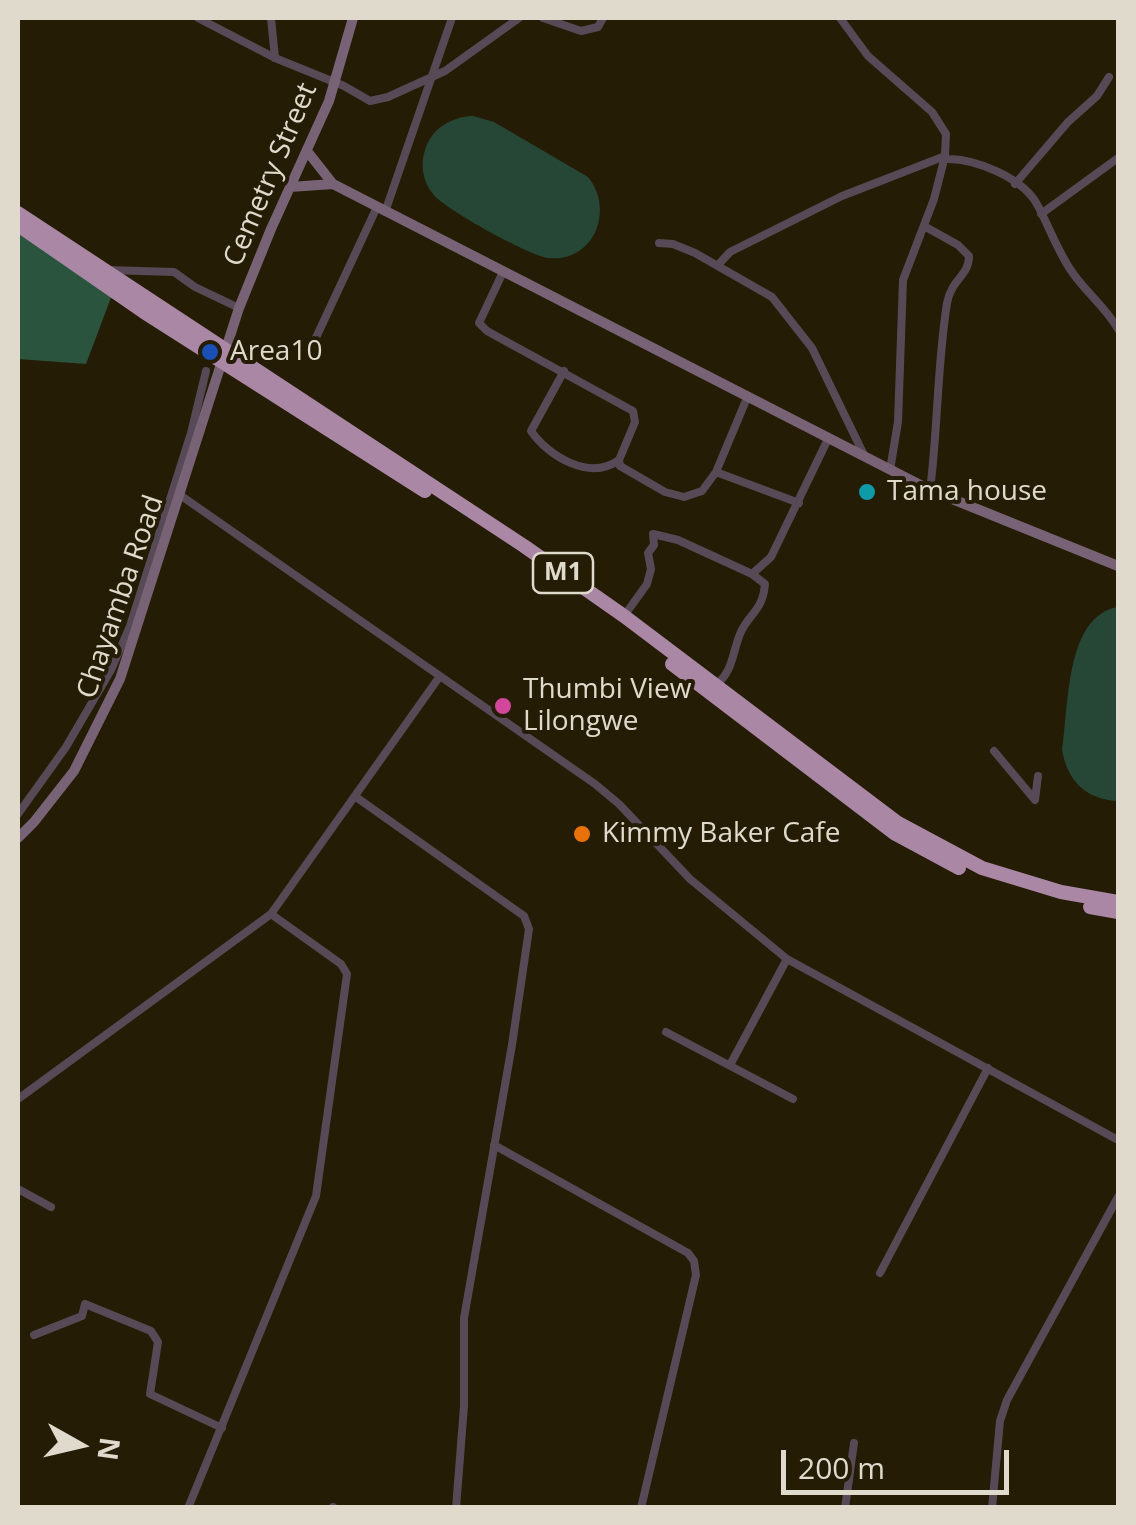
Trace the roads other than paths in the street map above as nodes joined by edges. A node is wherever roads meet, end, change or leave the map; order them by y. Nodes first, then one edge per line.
1 (198, 18) edge
2 (271, 18) edge
3 (353, 18) edge
4 (452, 18) edge
5 (520, 18) edge
6 (543, 18) edge
7 (602, 18) edge
8 (840, 18) edge
9 (275, 58) junction
10 (432, 76) junction
11 (1110, 77) dead end
12 (335, 82) junction
13 (308, 151) junction
14 (945, 157) junction
15 (1118, 158) edge
16 (333, 184) junction
17 (1015, 184) junction
18 (290, 188) junction
19 (381, 210) junction
20 (18, 212) edge
21 (1041, 214) junction
22 (18, 225) edge
23 (924, 226) junction
24 (659, 243) dead end
25 (718, 265) junction
26 (104, 271) junction
27 (503, 272) junction
28 (239, 308) junction
29 (1118, 329) edge
30 (312, 344) dead end
31 (226, 355) junction
32 (206, 371) dead end
33 (564, 371) junction
34 (747, 398) junction
35 (828, 439) junction
36 (866, 458) junction
37 (619, 460) junction
38 (890, 470) junction
39 (716, 472) junction
40 (930, 490) junction
41 (180, 495) junction
42 (799, 503) junction
43 (1118, 566) edge
44 (752, 574) junction
45 (624, 616) junction
46 (440, 676) junction
47 (716, 686) junction
48 (994, 751) dead end
49 (1038, 776) dead end
50 (356, 797) junction
51 (18, 814) edge
52 (18, 838) edge
53 (1118, 902) edge
54 (1118, 912) edge
55 (271, 914) junction
56 (787, 959) junction
57 (666, 1032) dead end
58 (730, 1065) junction
59 (988, 1068) junction
60 (18, 1098) edge
61 (793, 1099) dead end
62 (1118, 1140) edge
63 (494, 1145) junction
64 (18, 1189) edge
65 (1118, 1197) edge
66 (52, 1207) dead end
67 (880, 1273) dead end
68 (34, 1335) dead end
69 (222, 1428) junction
70 (854, 1444) dead end
71 (188, 1508) edge
72 (456, 1508) edge
73 (641, 1508) edge
74 (845, 1508) edge
75 (992, 1508) edge

1 - 9 street
2 - 9 street
3 - 12 street, Cemetry Street
4 - 10 street
5 - 10 street
6 - 7 street
8 - 14 street
9 - 12 street
10 - 12 street
10 - 19 street
11 - 17 street
12 - 13 street, Cemetry Street
13 - 16 street
13 - 18 street, Cemetry Street
14 - 17 street
14 - 23 street
14 - 25 street
15 - 21 street
16 - 18 street
16 - 19 street
17 - 21 street
18 - 28 street, Cemetry Street
19 - 27 street
19 - 30 street
20 - 26 highway, M1
21 - 29 street
22 - 31 highway, M1
23 - 38 street
23 - 40 street
24 - 25 street
25 - 36 street
26 - 28 street
26 - 31 highway, M1
27 - 33 street
27 - 34 street
28 - 31 street, Cemetry Street
31 - 41 street, Chayamba Road
31 - 45 highway, M1
31 - 54 highway, M1
32 - 51 street
33 - 37 street
33 - 37 street
34 - 35 street
34 - 39 street
35 - 36 street
35 - 42 street
36 - 38 street
37 - 39 street
38 - 40 street
39 - 42 street
40 - 43 street
41 - 46 street
41 - 52 street, Chayamba Road
42 - 44 street
44 - 45 street
44 - 47 street
45 - 47 highway, M1
46 - 50 street
46 - 56 street
47 - 53 highway, M1
48 - 49 street
50 - 55 street
50 - 63 street
55 - 60 street
55 - 69 street
56 - 58 street
56 - 59 street
57 - 58 street
58 - 61 street
59 - 62 street
59 - 67 street
63 - 72 street
63 - 73 street
64 - 66 street
65 - 75 street
68 - 69 street
69 - 71 street
70 - 74 street

